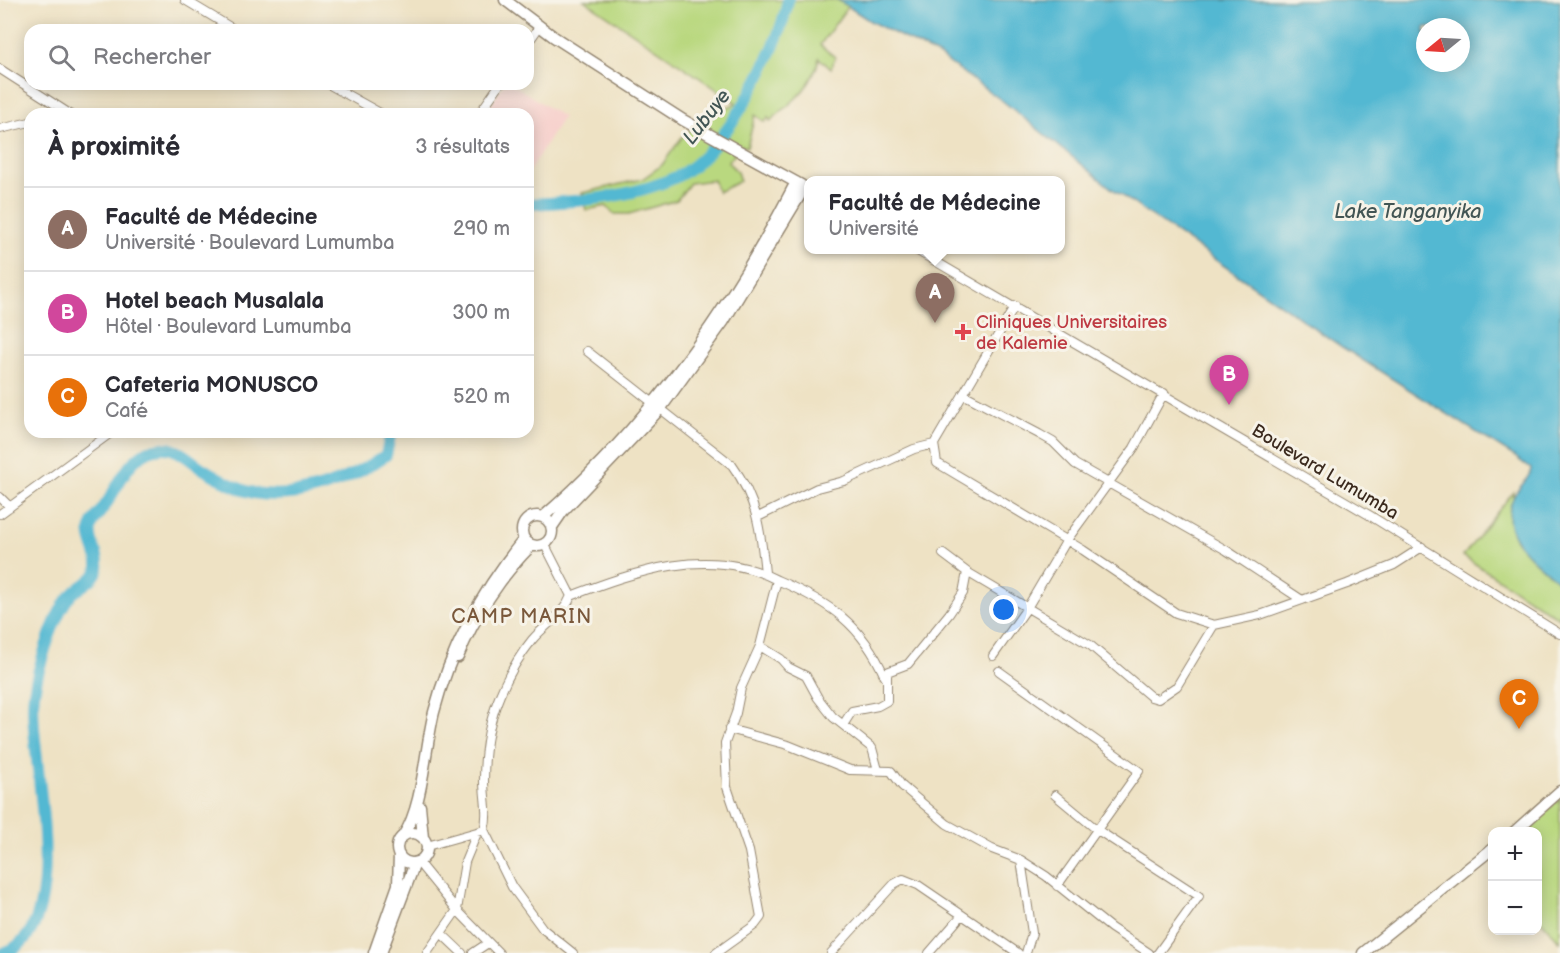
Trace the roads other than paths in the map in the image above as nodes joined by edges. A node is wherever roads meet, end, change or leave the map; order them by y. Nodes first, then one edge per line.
1 (185, 0) edge
2 (505, 0) edge
3 (226, 24) edge
4 (539, 27) junction
5 (534, 35) edge
6 (0, 69) edge
7 (24, 84) edge
8 (33, 90) edge
9 (339, 90) edge
10 (496, 90) edge
11 (61, 108) edge
12 (371, 108) edge
13 (483, 108) edge
14 (24, 123) edge
15 (0, 129) edge
16 (803, 186) edge
17 (925, 254) edge
18 (1015, 306) junction
19 (587, 351) dead end
20 (1164, 393) junction
21 (963, 394) junction
22 (657, 405) junction
23 (104, 438) edge
24 (934, 444) junction
25 (1108, 481) junction
26 (0, 497) edge
27 (10, 507) junction
28 (0, 514) edge
29 (543, 517) junction
30 (758, 517) junction
31 (552, 527) junction
32 (1066, 540) junction
33 (527, 542) junction
34 (545, 545) junction
35 (1422, 547) junction
36 (943, 554) dead end
37 (967, 572) junction
38 (765, 573) junction
39 (777, 579) junction
40 (571, 596) junction
41 (1302, 600) junction
42 (1027, 608) junction
43 (1214, 625) junction
44 (1560, 634) edge
45 (760, 646) junction
46 (993, 656) dead end
47 (999, 671) dead end
48 (885, 677) junction
49 (843, 725) junction
50 (729, 729) junction
51 (878, 770) junction
52 (1560, 791) edge
53 (1055, 795) dead end
54 (1519, 827) edge
55 (1096, 829) junction
56 (481, 832) junction
57 (404, 836) junction
58 (425, 842) junction
59 (1488, 852) edge
60 (399, 855) junction
61 (1021, 860) junction
62 (417, 863) junction
63 (1057, 886) junction
64 (457, 910) junction
65 (962, 915) junction
66 (442, 934) junction
67 (488, 943) junction
68 (374, 953) edge
69 (381, 953) edge
70 (427, 953) edge
71 (462, 953) edge
72 (473, 953) edge
73 (499, 953) edge
74 (573, 953) edge
75 (716, 953) edge
76 (831, 953) edge
77 (929, 953) edge
78 (1018, 953) edge
79 (1026, 953) edge
80 (1149, 953) edge
81 (1158, 953) edge
82 (1363, 953) edge

1 - 3 street
2 - 4 street
4 - 5 street
4 - 16 street
6 - 7 street
8 - 11 street
9 - 12 street
10 - 13 street
14 - 15 street
16 - 22 street
17 - 18 street, Boulevard Lumumba
18 - 20 street, Boulevard Lumumba
18 - 21 street
19 - 22 street
20 - 25 street
20 - 35 street, Boulevard Lumumba
21 - 24 street
21 - 25 street
22 - 29 street
22 - 30 street
22 - 31 street
23 - 27 street
24 - 30 street
24 - 32 street
25 - 32 street
25 - 41 street
26 - 27 street
27 - 28 street
29 - 31 street
29 - 33 street
30 - 38 street
31 - 34 street
32 - 42 street
32 - 43 street
33 - 34 street
33 - 57 street
33 - 58 street
34 - 40 street
35 - 41 street
35 - 44 street, Boulevard Lumumba
36 - 37 street
37 - 42 street
37 - 48 street
38 - 39 street
38 - 40 street
39 - 45 street
39 - 48 street
40 - 56 street
41 - 43 street
42 - 43 street
42 - 46 street
45 - 49 street
45 - 50 street
47 - 55 street
48 - 49 street
49 - 51 street
50 - 51 street
50 - 75 street
51 - 61 street
52 - 54 street
53 - 55 street
55 - 63 street
55 - 81 street
56 - 58 street
56 - 64 street
56 - 74 street
57 - 58 street
57 - 60 street
58 - 62 street
59 - 82 street
60 - 62 street
60 - 68 street
61 - 63 street
61 - 79 street
62 - 64 street
62 - 69 street
63 - 80 street
64 - 66 street
64 - 67 street
65 - 76 street
65 - 77 street
65 - 78 street
66 - 70 street
66 - 71 street
67 - 72 street
67 - 73 street

